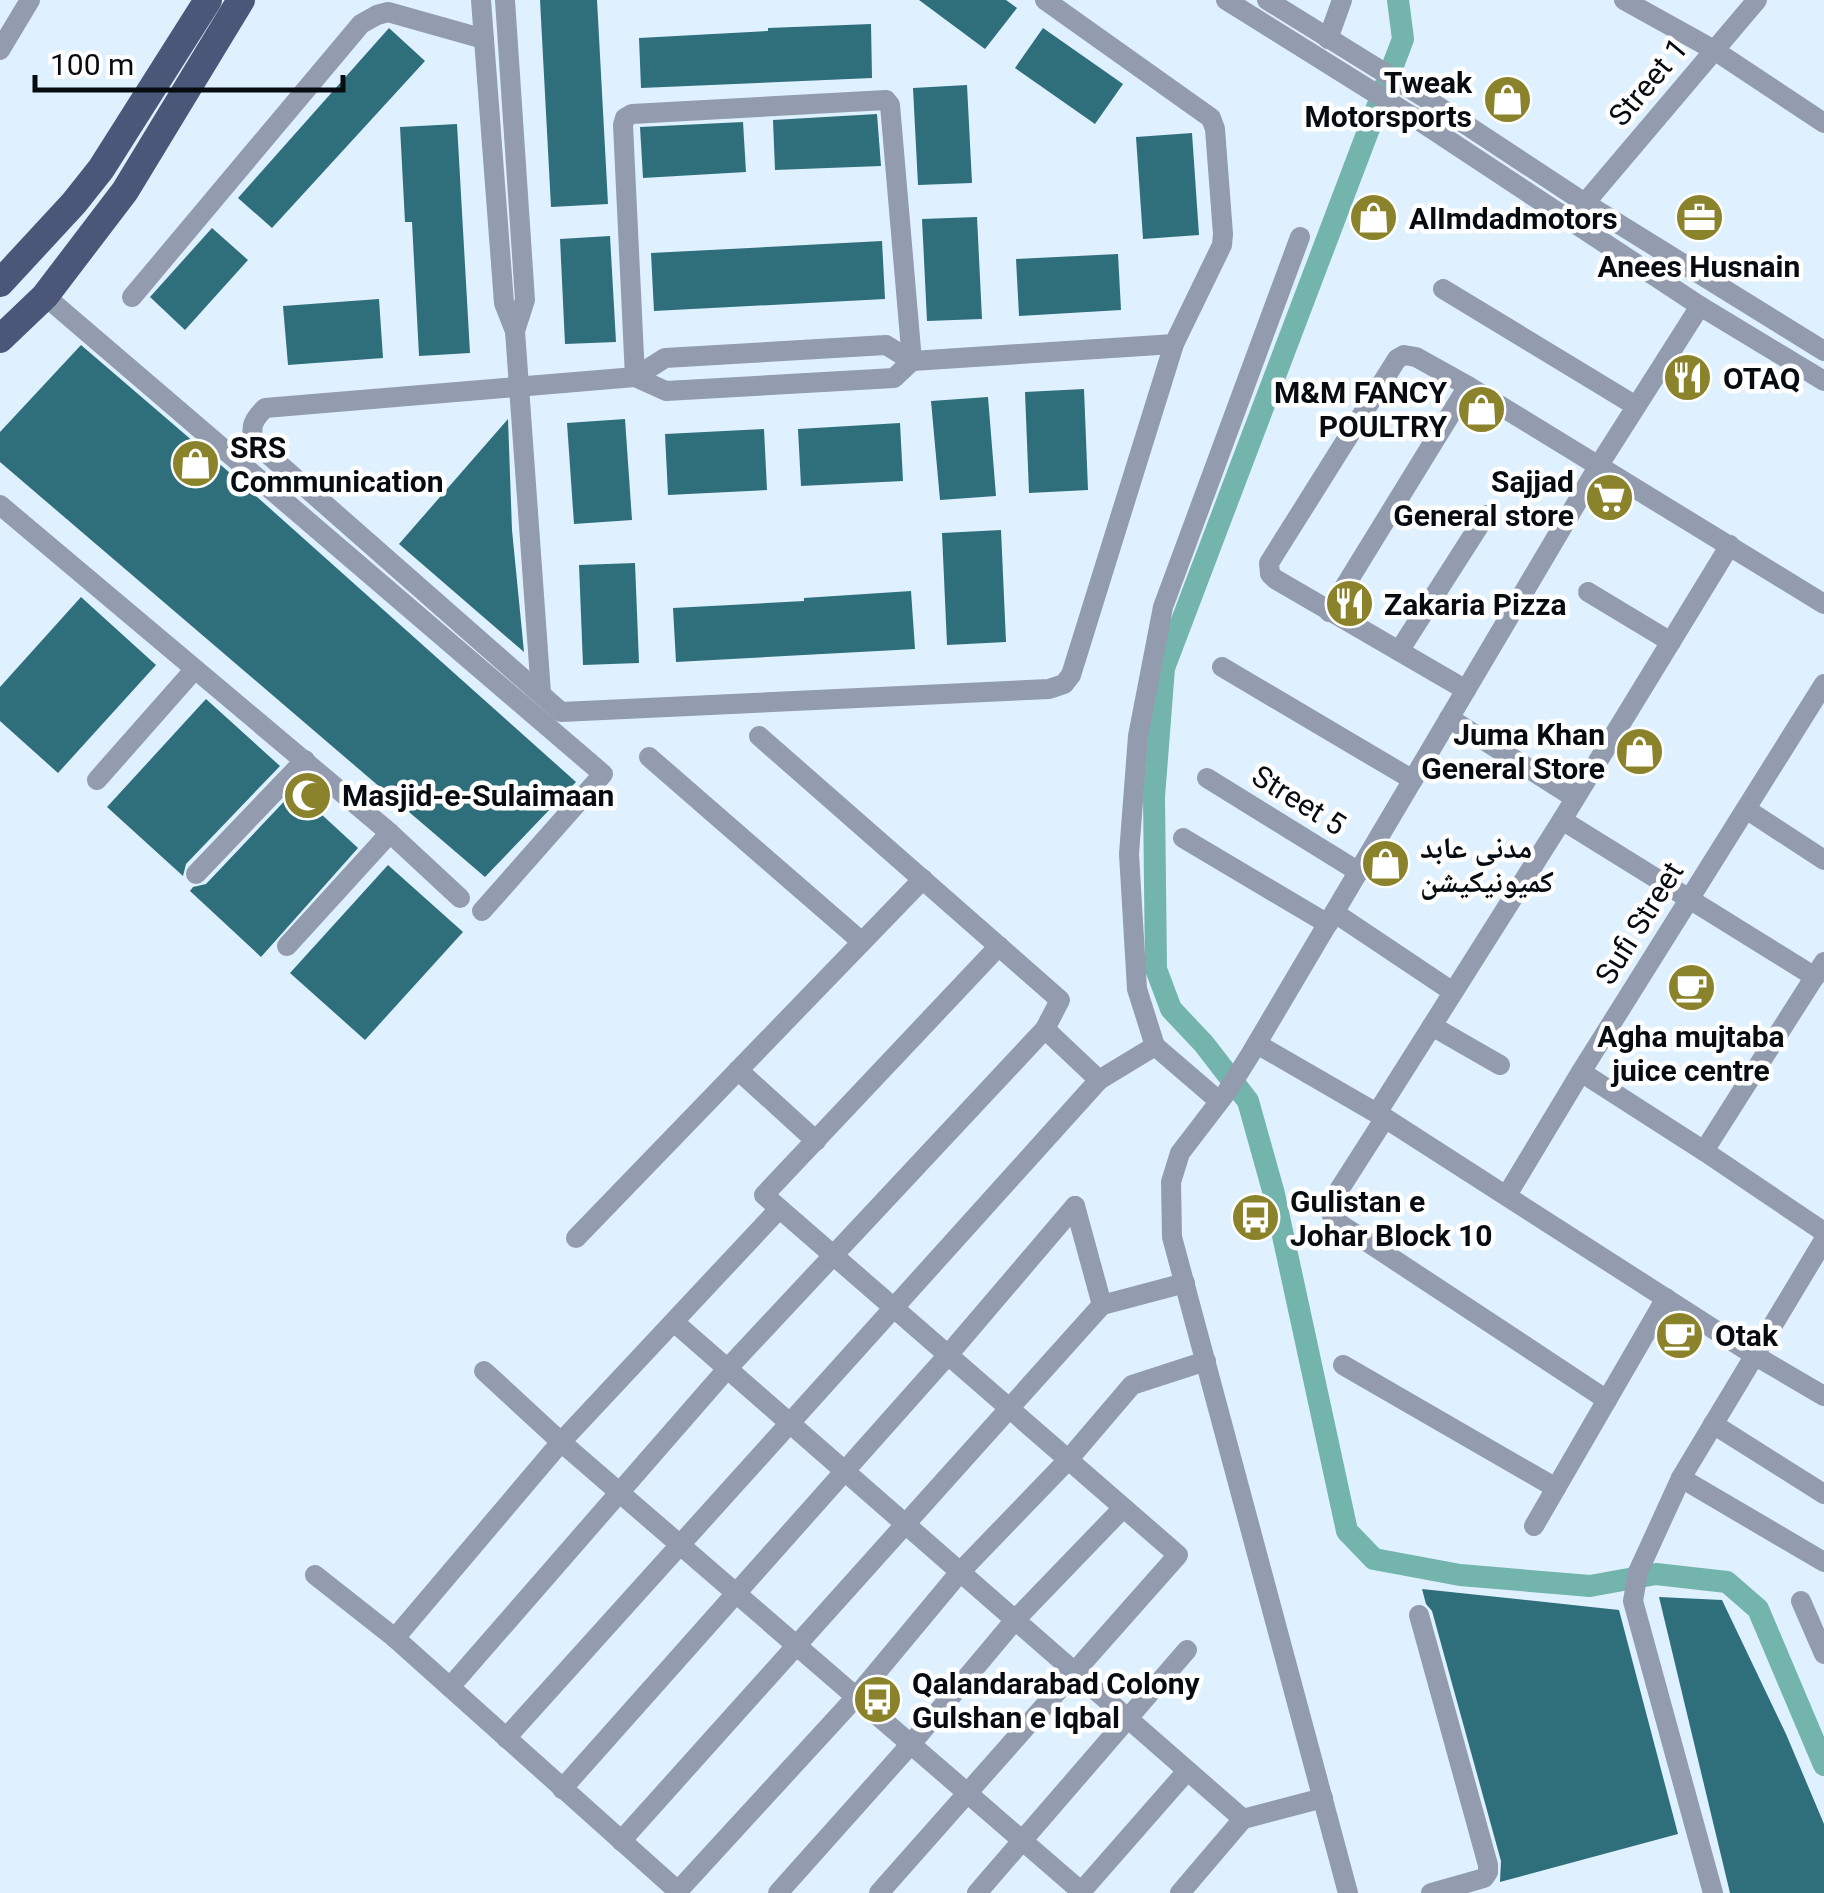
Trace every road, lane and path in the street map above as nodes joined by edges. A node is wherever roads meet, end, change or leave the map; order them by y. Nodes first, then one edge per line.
1 (30, 0) edge
2 (208, 0) edge
3 (242, 0) edge
4 (481, 0) edge
5 (506, 0) edge
6 (1045, 0) edge
7 (1226, 0) edge
8 (1267, 0) edge
9 (1342, 0) edge
10 (1624, 0) edge
11 (1758, 0) edge
12 (484, 39) junction
13 (0, 50) edge
14 (1714, 50) junction
15 (1337, 53) junction
16 (1824, 123) edge
17 (1584, 203) junction
18 (1300, 237) dead end
19 (1689, 268) junction
20 (0, 283) edge
21 (1444, 288) dead end
22 (1676, 290) junction
23 (45, 296) junction
24 (132, 297) dead end
25 (1700, 306) junction
26 (516, 331) junction
27 (0, 339) edge
28 (1174, 344) junction
29 (1824, 351) edge
30 (777, 352) junction
31 (912, 360) junction
32 (636, 378) junction
33 (1824, 381) edge
34 (779, 384) junction
35 (520, 386) junction
36 (1468, 386) junction
37 (1636, 406) junction
38 (1599, 465) junction
39 (0, 505) edge
40 (1486, 514) dead end
41 (1730, 546) junction
42 (1588, 592) dead end
43 (1824, 604) edge
44 (1329, 612) junction
45 (1671, 642) junction
46 (1399, 652) junction
47 (1222, 667) dead end
48 (194, 670) junction
49 (1824, 684) edge
50 (1466, 690) junction
51 (540, 693) junction
52 (1450, 718) junction
53 (759, 736) dead end
54 (650, 757) dead end
55 (305, 760) junction
56 (1207, 778) dead end
57 (96, 780) dead end
58 (1413, 780) junction
59 (1575, 798) junction
60 (1746, 809) junction
61 (1562, 820) junction
62 (390, 832) junction
63 (1183, 838) dead end
64 (1824, 860) edge
65 (1358, 872) junction
66 (196, 874) dead end
67 (922, 879) junction
68 (460, 898) dead end
69 (1690, 898) junction
70 (482, 911) dead end
71 (1331, 919) junction
72 (862, 942) junction
73 (287, 946) dead end
74 (999, 946) junction
75 (1819, 969) edge
76 (1453, 992) junction
77 (1432, 1026) junction
78 (1044, 1029) junction
79 (1155, 1046) junction
80 (1254, 1050) junction
81 (1500, 1064) dead end
82 (738, 1070) junction
83 (1581, 1072) junction
84 (1099, 1080) junction
85 (1223, 1097) junction
86 (1381, 1115) junction
87 (816, 1141) junction
88 (1704, 1151) junction
89 (1508, 1195) junction
90 (780, 1209) junction
91 (1824, 1232) edge
92 (576, 1238) dead end
93 (1824, 1240) edge
94 (834, 1255) junction
95 (1185, 1283) junction
96 (1666, 1298) junction
97 (1102, 1305) junction
98 (894, 1308) junction
99 (674, 1322) junction
100 (948, 1355) junction
101 (1754, 1355) junction
102 (1206, 1361) junction
103 (1342, 1365) dead end
104 (727, 1369) junction
105 (484, 1370) dead end
106 (1824, 1396) edge
107 (1607, 1400) junction
108 (1009, 1408) junction
109 (790, 1423) junction
110 (1714, 1424) junction
111 (562, 1442) junction
112 (1068, 1460) junction
113 (845, 1472) junction
114 (1682, 1478) junction
115 (1556, 1488) junction
116 (619, 1492) junction
117 (1824, 1494) edge
118 (1123, 1508) junction
119 (906, 1524) junction
120 (1534, 1526) dead end
121 (680, 1545) junction
122 (1824, 1562) edge
123 (960, 1572) junction
124 (315, 1575) dead end
125 (736, 1594) junction
126 (1802, 1601) dead end
127 (1419, 1615) dead end
128 (1015, 1620) junction
129 (395, 1638) junction
130 (797, 1645) junction
131 (1186, 1650) dead end
132 (1824, 1654) edge
133 (1074, 1672) junction
134 (450, 1688) junction
135 (856, 1697) junction
136 (1128, 1719) junction
137 (506, 1738) junction
138 (911, 1744) junction
139 (1187, 1770) junction
140 (562, 1789) junction
141 (966, 1792) junction
142 (1323, 1798) junction
143 (1243, 1819) junction
144 (1022, 1840) junction
145 (621, 1841) junction
146 (679, 1892) edge
147 (1081, 1892) edge
148 (778, 1893) edge
149 (879, 1893) edge
150 (977, 1893) edge
151 (1180, 1893) edge
152 (1348, 1893) edge
153 (1431, 1893) edge
154 (1713, 1893) edge

1 - 13 street
2 - 20 main road
3 - 23 main road
4 - 12 street
5 - 26 street
6 - 28 street
7 - 15 street
8 - 15 street
9 - 15 street
10 - 14 street
11 - 14 street, Street 1
12 - 24 street
12 - 26 street
14 - 16 street
14 - 17 street, Street 1
15 - 17 street
15 - 22 street
17 - 19 street
18 - 79 street
19 - 22 street
19 - 29 street
21 - 37 street
22 - 25 street
23 - 27 main road
23 - 70 street
25 - 33 street
25 - 37 street
26 - 35 street
28 - 31 street
28 - 51 street
30 - 31 street
30 - 32 street
30 - 34 street
31 - 32 street
31 - 34 street
32 - 34 street
32 - 35 street
35 - 51 street
35 - 51 street
36 - 38 street
36 - 44 street
36 - 44 street
37 - 38 street
38 - 41 street
38 - 50 street
39 - 48 street
40 - 46 street
41 - 43 street
41 - 45 street
42 - 45 street
44 - 46 street
45 - 59 street
46 - 50 street
47 - 58 street
48 - 55 street
48 - 57 street
49 - 60 street, Sufi Street
50 - 52 street
52 - 58 street
52 - 59 street
53 - 67 street
54 - 72 street
55 - 62 street
55 - 66 street
56 - 65 street, Street 5
58 - 65 street
59 - 61 street
60 - 64 street
60 - 69 street, Sufi Street
61 - 69 street
61 - 76 street
62 - 68 street
62 - 73 street
63 - 71 street
65 - 71 street
67 - 72 street
67 - 74 street
69 - 75 street
69 - 83 street, Sufi Street
71 - 76 street
71 - 80 street
72 - 82 street
74 - 78 street
74 - 87 street
75 - 88 street
76 - 77 street
77 - 81 street
77 - 86 street
78 - 84 street
78 - 94 street
79 - 84 street
79 - 85 street
80 - 85 street
80 - 86 street
82 - 87 street
82 - 92 street
83 - 88 street
83 - 89 street, Sufi Street
84 - 98 street
85 - 95 street
86 - 89 street
86 - 107 street
87 - 90 street
88 - 91 street
89 - 96 street
90 - 94 street
90 - 99 street
93 - 101 street
94 - 98 street
94 - 104 street
95 - 97 street
95 - 102 street
96 - 101 street
96 - 107 street
97 - 100 street
97 - 108 street
98 - 100 street
98 - 109 street
99 - 104 street
99 - 111 street
100 - 108 street
100 - 113 street
101 - 106 street
101 - 110 street
102 - 112 street
102 - 142 street
103 - 115 street
104 - 109 street
104 - 116 street
105 - 111 street
107 - 115 street
108 - 112 street
108 - 119 street
109 - 113 street
109 - 121 street
110 - 114 street
110 - 117 street
111 - 116 street
111 - 129 street
112 - 118 street
112 - 123 street
113 - 119 street
113 - 125 street
114 - 122 street
114 - 154 street
115 - 120 street
116 - 121 street
116 - 134 street
118 - 128 street
118 - 133 street
119 - 123 street
119 - 130 street
121 - 125 street
121 - 137 street
123 - 128 street
123 - 135 street
124 - 129 street
125 - 130 street
125 - 140 street
126 - 132 street
127 - 153 street
128 - 133 street
128 - 138 street
129 - 134 street
130 - 135 street
130 - 145 street
131 - 136 street
133 - 136 street
133 - 141 street
134 - 137 street
135 - 138 street
135 - 146 street
136 - 139 street
136 - 144 street
137 - 140 street
138 - 141 street
138 - 148 street
139 - 143 street
139 - 147 street
140 - 145 street
141 - 144 street
141 - 149 street
142 - 143 street
142 - 152 street
143 - 151 street
144 - 147 street
144 - 150 street
145 - 146 street

